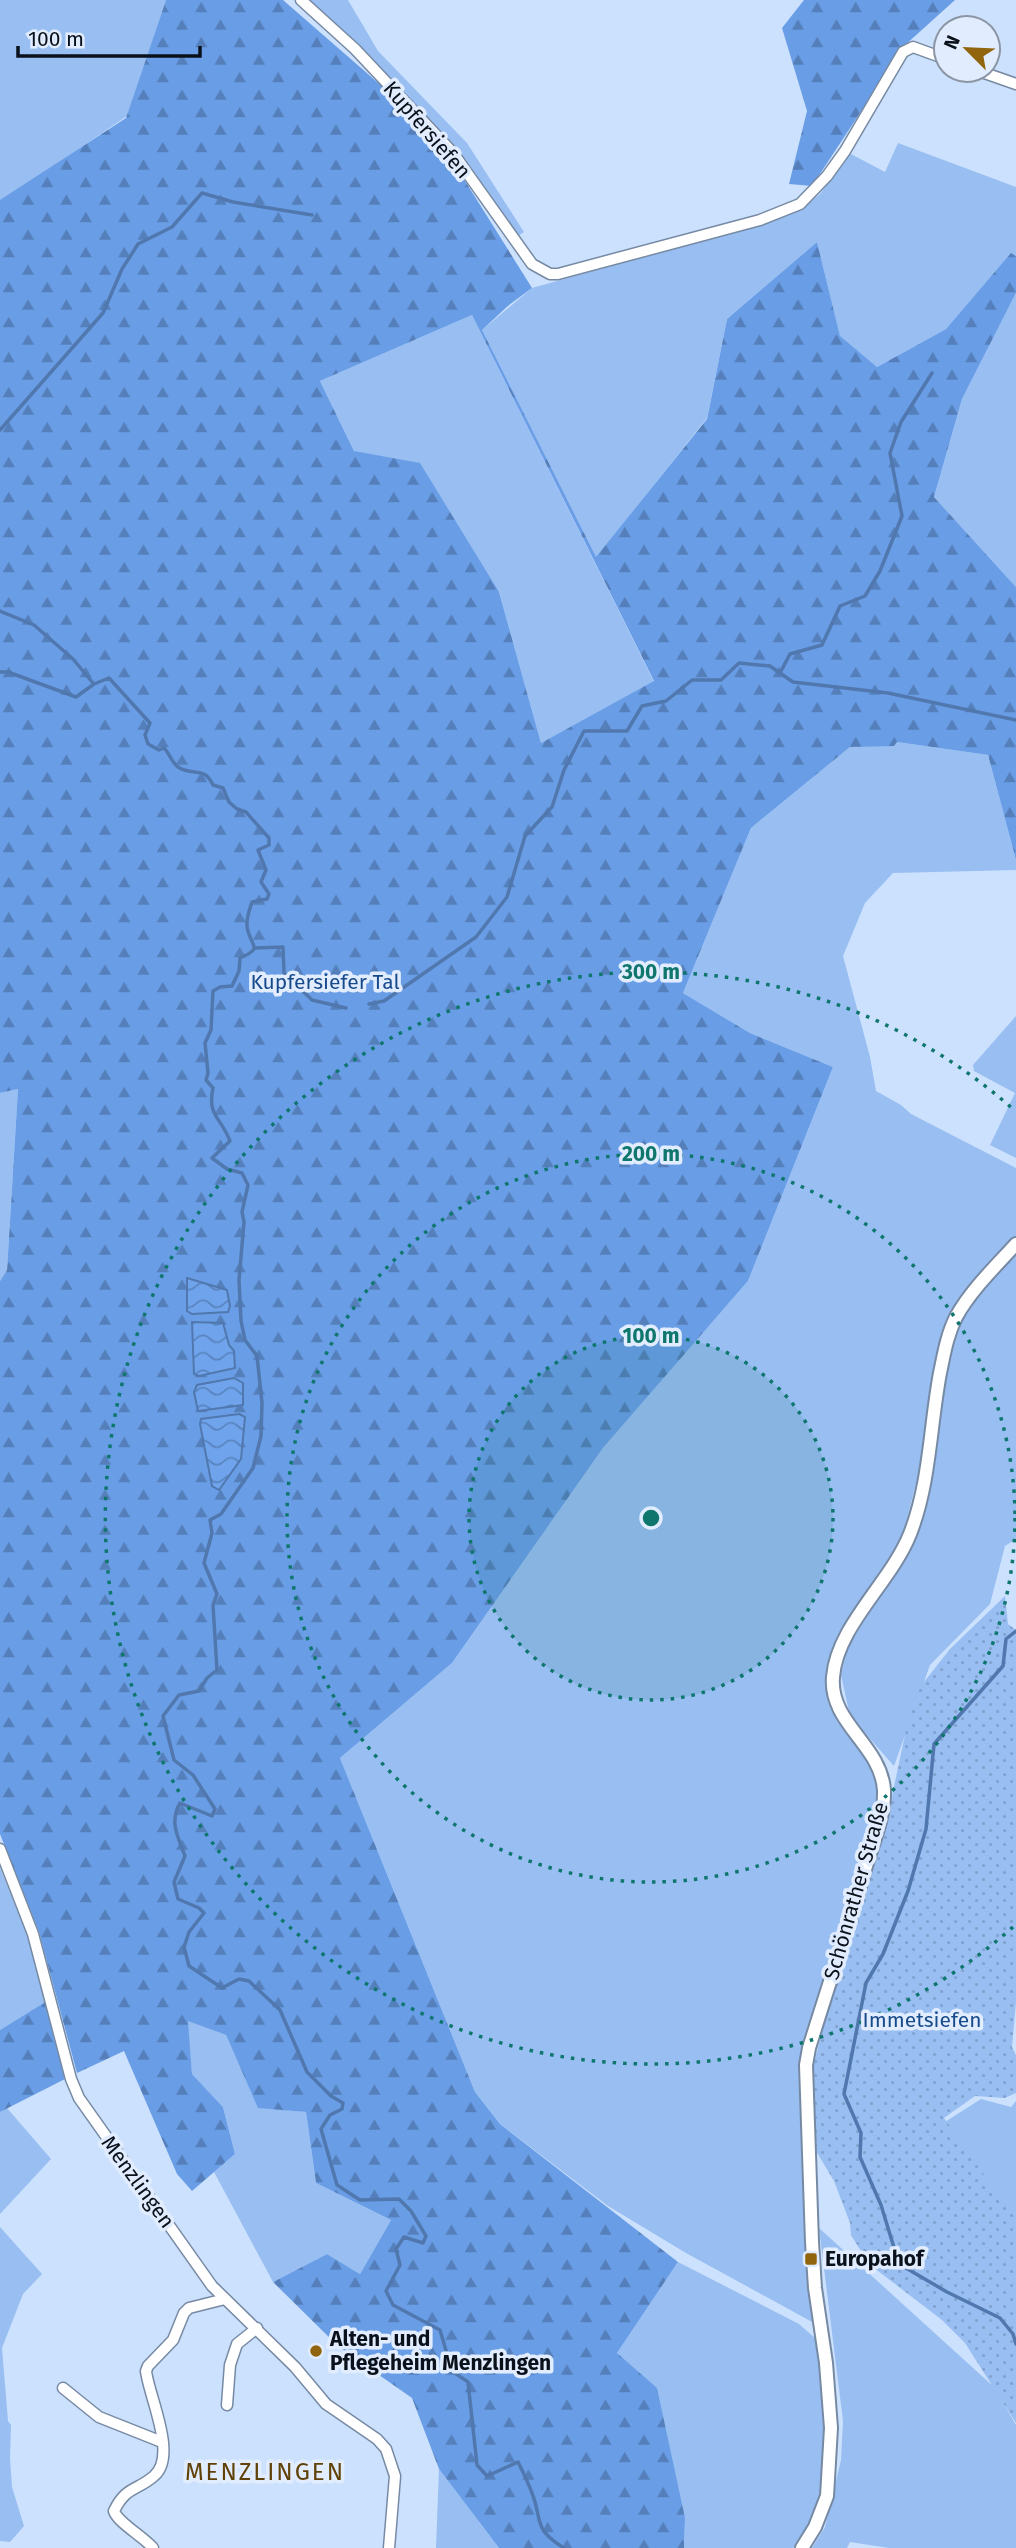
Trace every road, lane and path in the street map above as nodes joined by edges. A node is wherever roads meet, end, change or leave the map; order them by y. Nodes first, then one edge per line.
1 (301, 0) edge
2 (932, 54) edge
3 (1016, 1244) edge
4 (0, 1849) edge
5 (225, 2299) junction
6 (257, 2328) junction
7 (63, 2388) dead end
8 (227, 2405) dead end
9 (162, 2442) junction
10 (153, 2548) edge
11 (389, 2548) edge
12 (802, 2548) edge

1 - 2 street, Kupfersiefen
3 - 12 street, Schönrather Straße
4 - 5 street, Menzlingen
5 - 6 street, Menzlingen
5 - 9 street
6 - 8 street
6 - 11 street, Menzlingen
7 - 9 street
9 - 10 street

